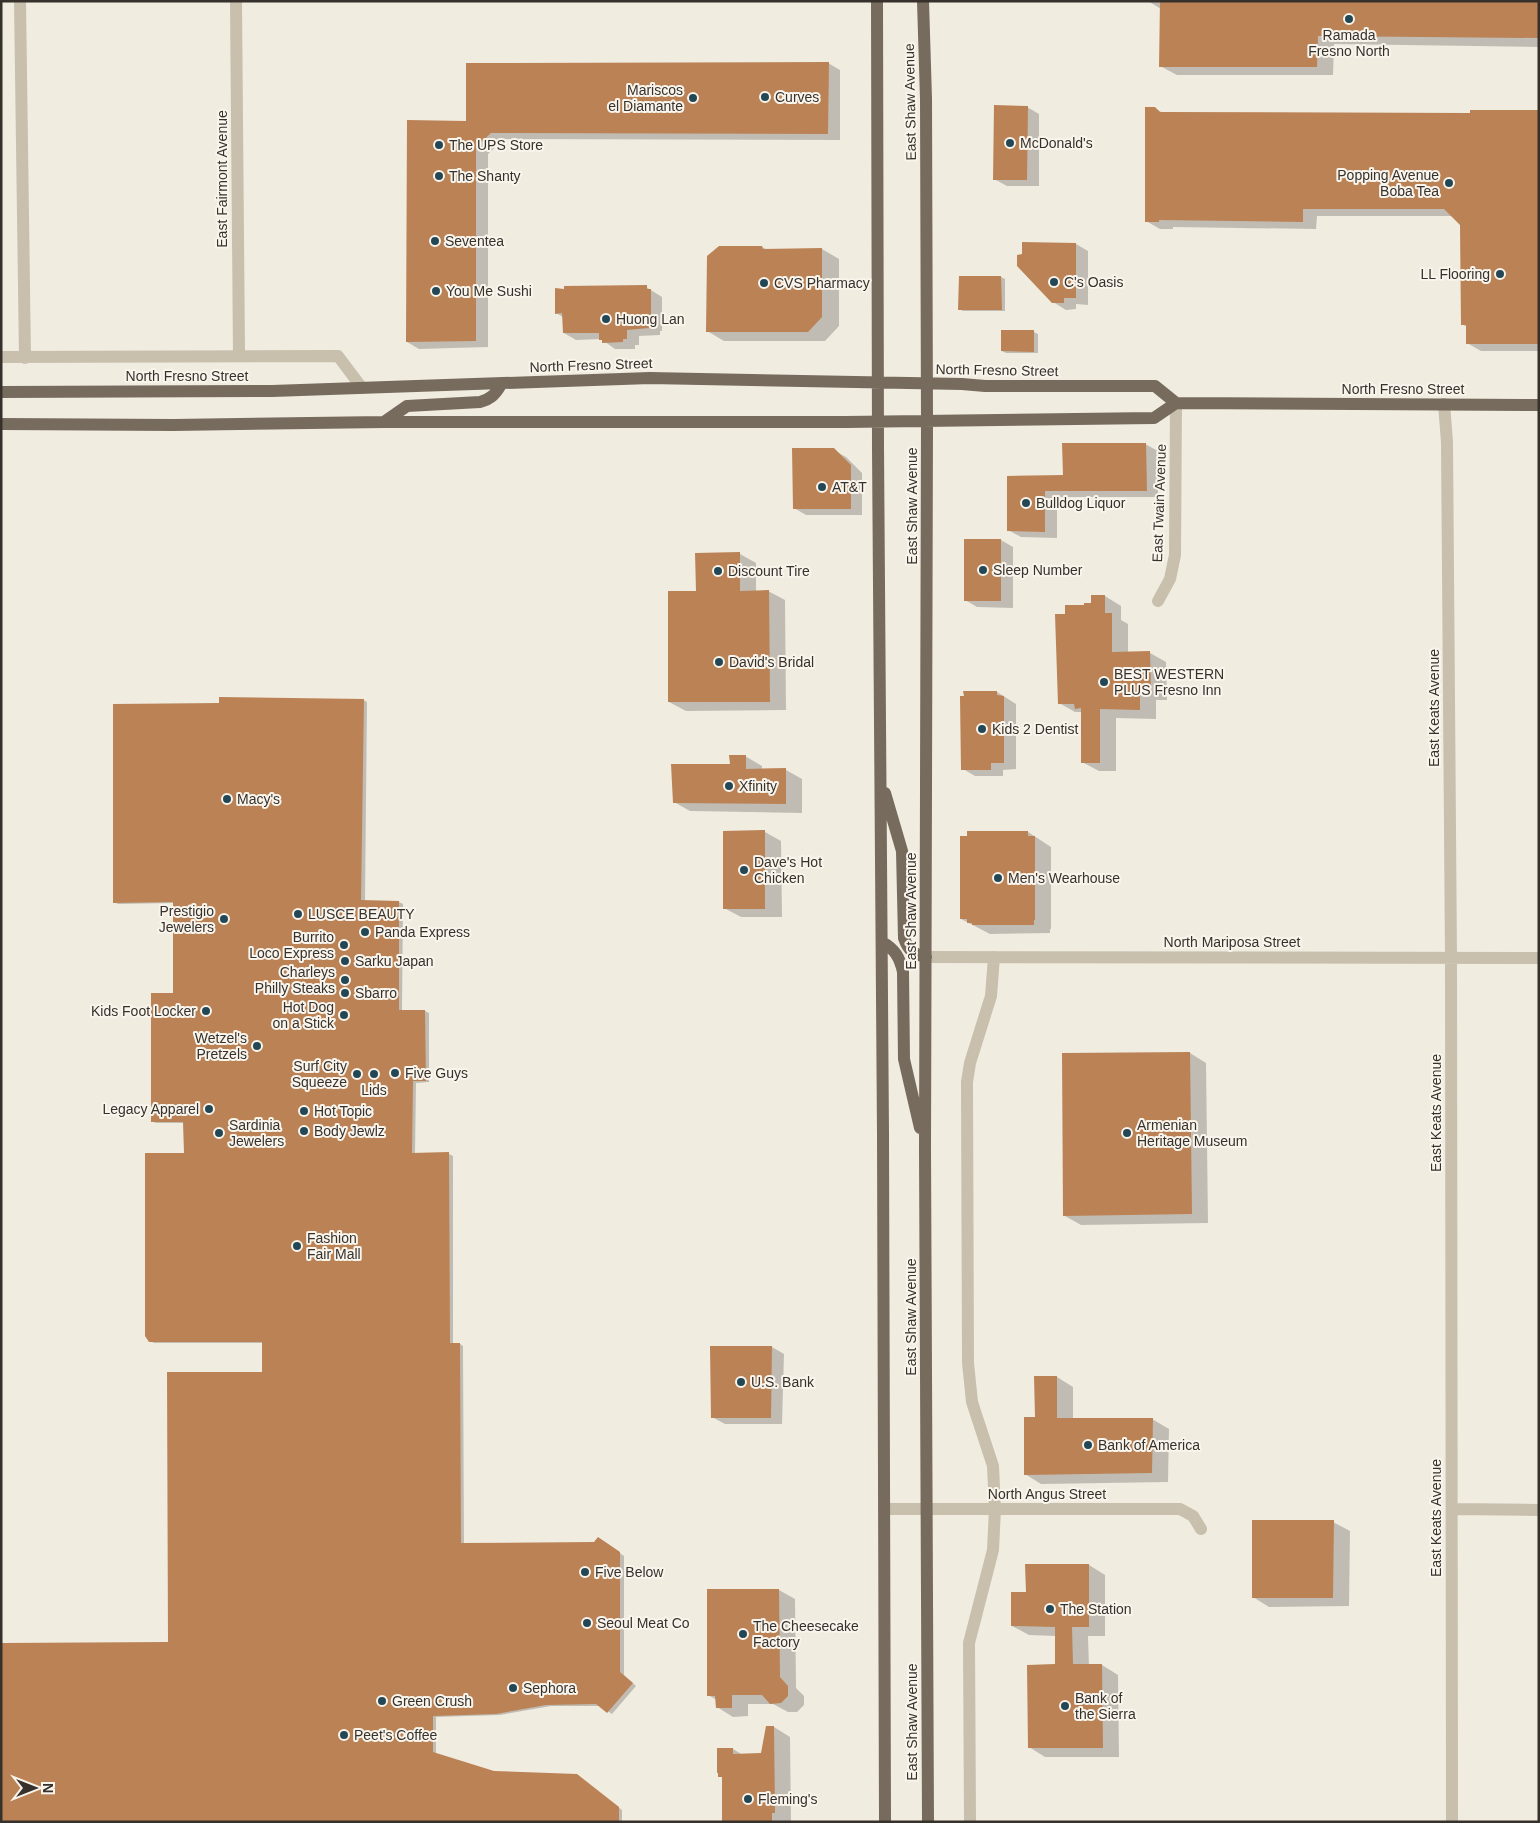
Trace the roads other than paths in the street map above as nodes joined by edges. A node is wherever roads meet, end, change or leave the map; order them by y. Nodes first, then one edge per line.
1 (20, 1) edge
2 (236, 1) edge
3 (877, 1) edge
4 (923, 1) edge
5 (239, 356) junction
6 (1, 358) edge
7 (24, 358) junction
8 (879, 382) junction
9 (502, 383) junction
10 (926, 384) junction
11 (362, 388) junction
12 (1, 392) edge
13 (1176, 403) junction
14 (1444, 404) junction
15 (1539, 405) edge
16 (878, 421) junction
17 (927, 421) junction
18 (384, 422) junction
19 (1, 424) edge
20 (1158, 601) dead end
21 (881, 778) junction
22 (882, 942) junction
23 (926, 957) junction
24 (994, 957) junction
25 (1451, 958) junction
26 (1539, 958) edge
27 (925, 1150) junction
28 (884, 1509) junction
29 (995, 1509) junction
30 (1452, 1509) junction
31 (926, 1510) junction
32 (1539, 1510) edge
33 (1201, 1529) dead end
34 (885, 1822) edge
35 (928, 1822) edge
36 (970, 1822) edge
37 (1452, 1822) edge

1 - 7 street
2 - 5 street, East Fairmont Avenue
3 - 8 main road, East Shaw Avenue
4 - 10 main road, East Shaw Avenue
5 - 7 street
5 - 11 street
6 - 7 street
8 - 9 main road, North Fresno Street
8 - 10 main road, North Fresno Street
8 - 16 main road, East Shaw Avenue
9 - 11 main road, North Fresno Street
9 - 18 main road
10 - 13 main road, North Fresno Street
10 - 17 main road, East Shaw Avenue
11 - 12 main road, North Fresno Street
13 - 14 main road, North Fresno Street
13 - 17 main road
13 - 20 street, East Twain Avenue
14 - 15 main road, North Fresno Street
14 - 25 street, East Keats Avenue
16 - 17 main road
16 - 18 main road
16 - 21 main road, East Shaw Avenue
17 - 23 main road, East Shaw Avenue
18 - 19 main road
21 - 22 main road, East Shaw Avenue
21 - 23 main road
22 - 27 main road
22 - 28 main road, East Shaw Avenue
23 - 24 street, North Mariposa Street
23 - 27 main road, East Shaw Avenue
24 - 25 street, North Mariposa Street
24 - 29 street
25 - 26 street, North Mariposa Street
25 - 30 street, East Keats Avenue
27 - 31 main road, East Shaw Avenue
28 - 31 street, North Angus Street
28 - 34 main road, East Shaw Avenue
29 - 31 street, North Angus Street
29 - 33 street, North Angus Street
29 - 36 street
30 - 32 street
30 - 37 street, East Keats Avenue
31 - 35 main road, East Shaw Avenue

